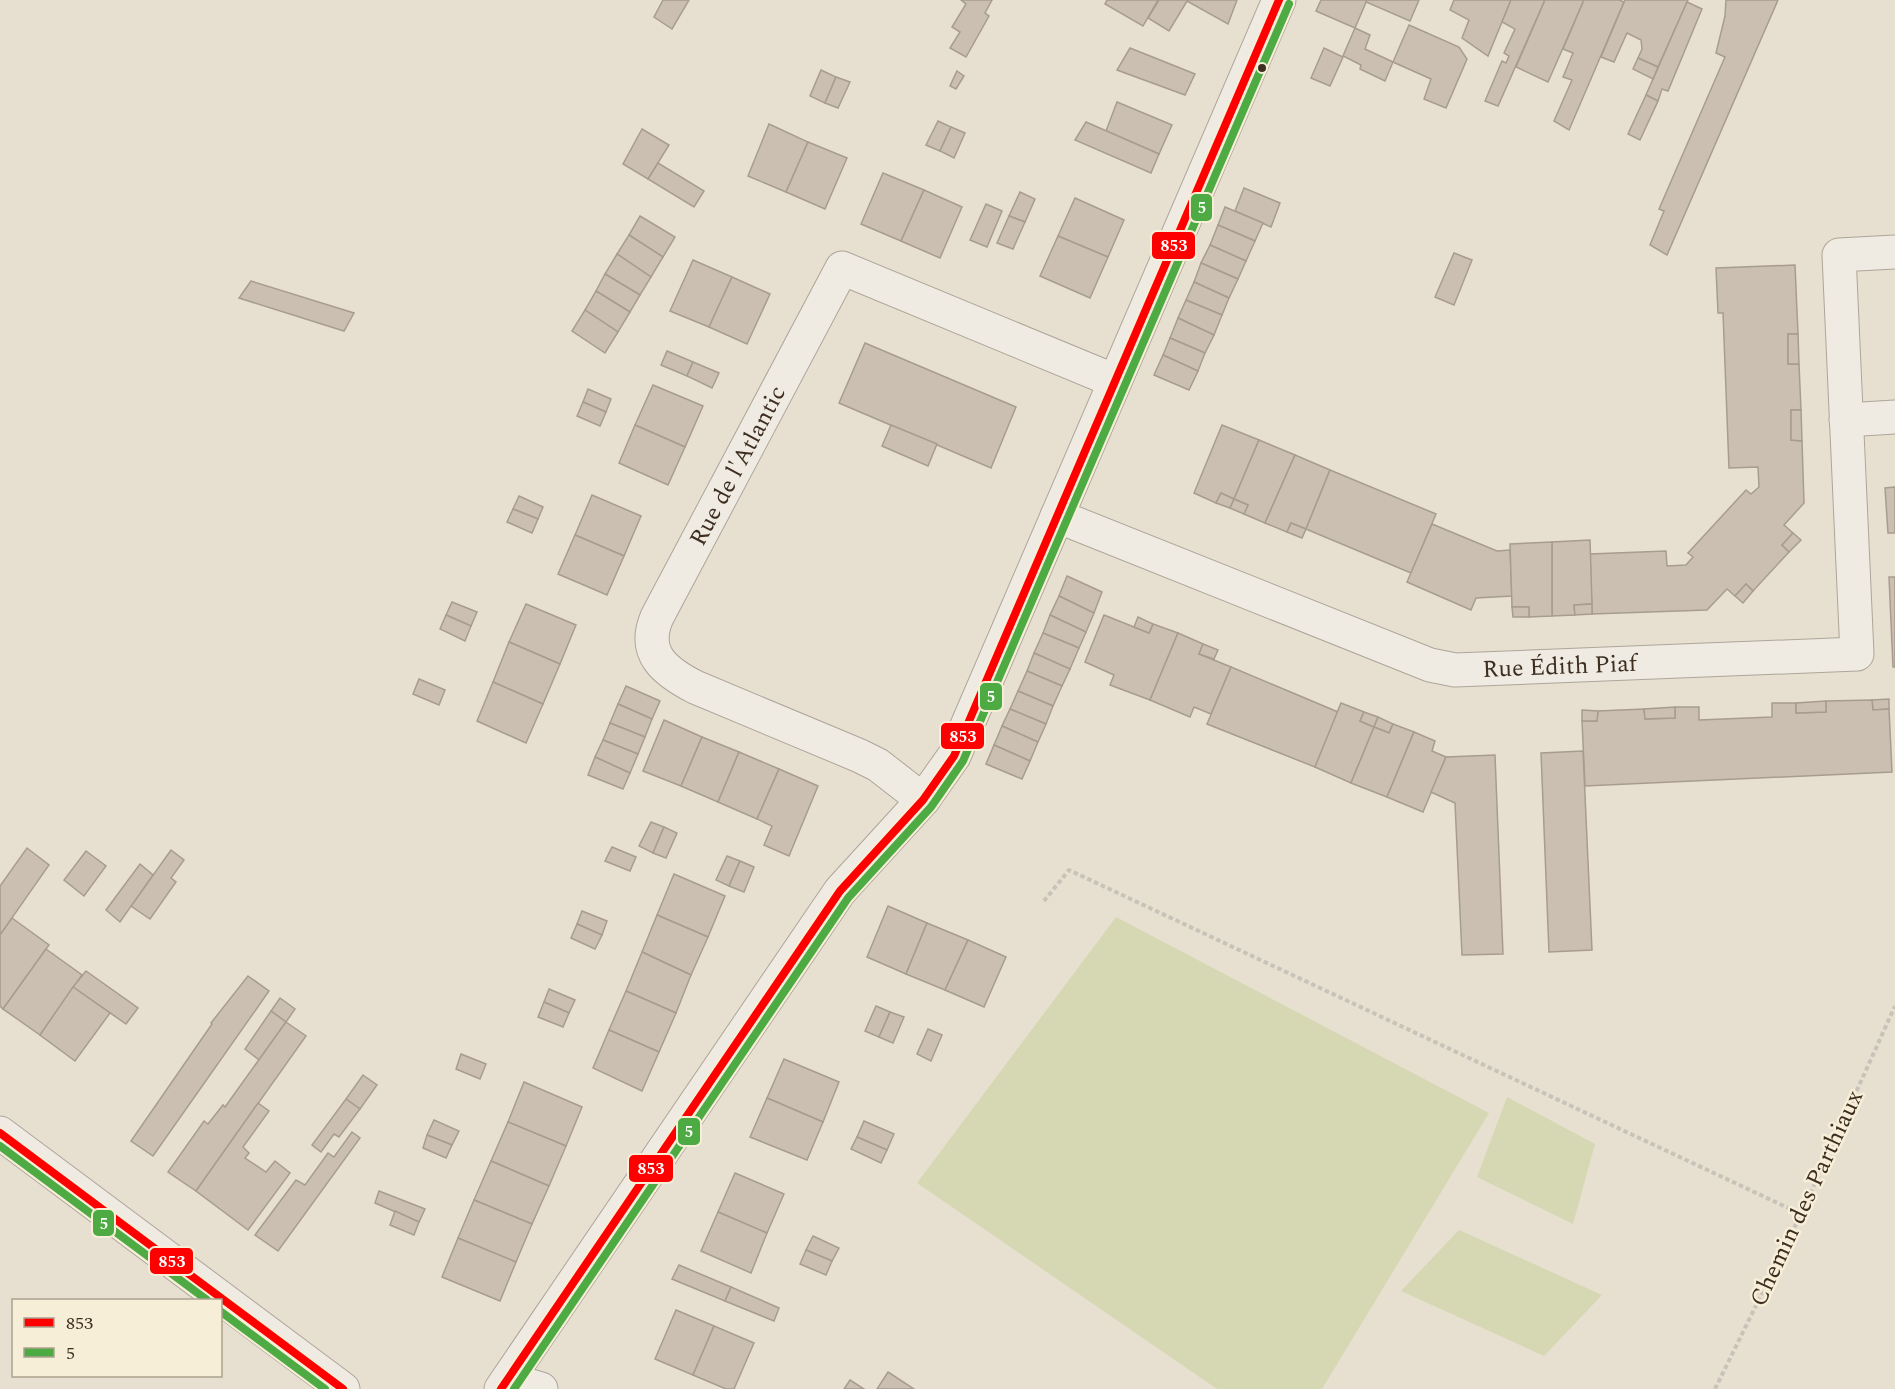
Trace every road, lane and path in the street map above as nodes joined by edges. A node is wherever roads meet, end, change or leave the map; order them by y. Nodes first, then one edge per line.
1 (1279, 0) edge
2 (1895, 252) edge
3 (1115, 381) junction
4 (1895, 417) edge
5 (1846, 420) junction
6 (1057, 516) junction
7 (923, 800) junction
8 (1044, 901) dead end
9 (1895, 1006) edge
10 (0, 1133) edge
11 (1801, 1214) junction
12 (505, 1384) edge
13 (343, 1389) edge
14 (542, 1389) edge
15 (1714, 1389) edge

1 - 3 street
2 - 5 street, Rue Édith Piaf
3 - 6 street
3 - 7 street, Rue de l'Atlantic
4 - 5 street
5 - 6 street, Rue Édith Piaf
6 - 7 street
7 - 12 street
8 - 11 path
9 - 11 path, Chemin des Parthiaux
10 - 13 street
11 - 15 path, Chemin des Parthiaux
12 - 14 street

